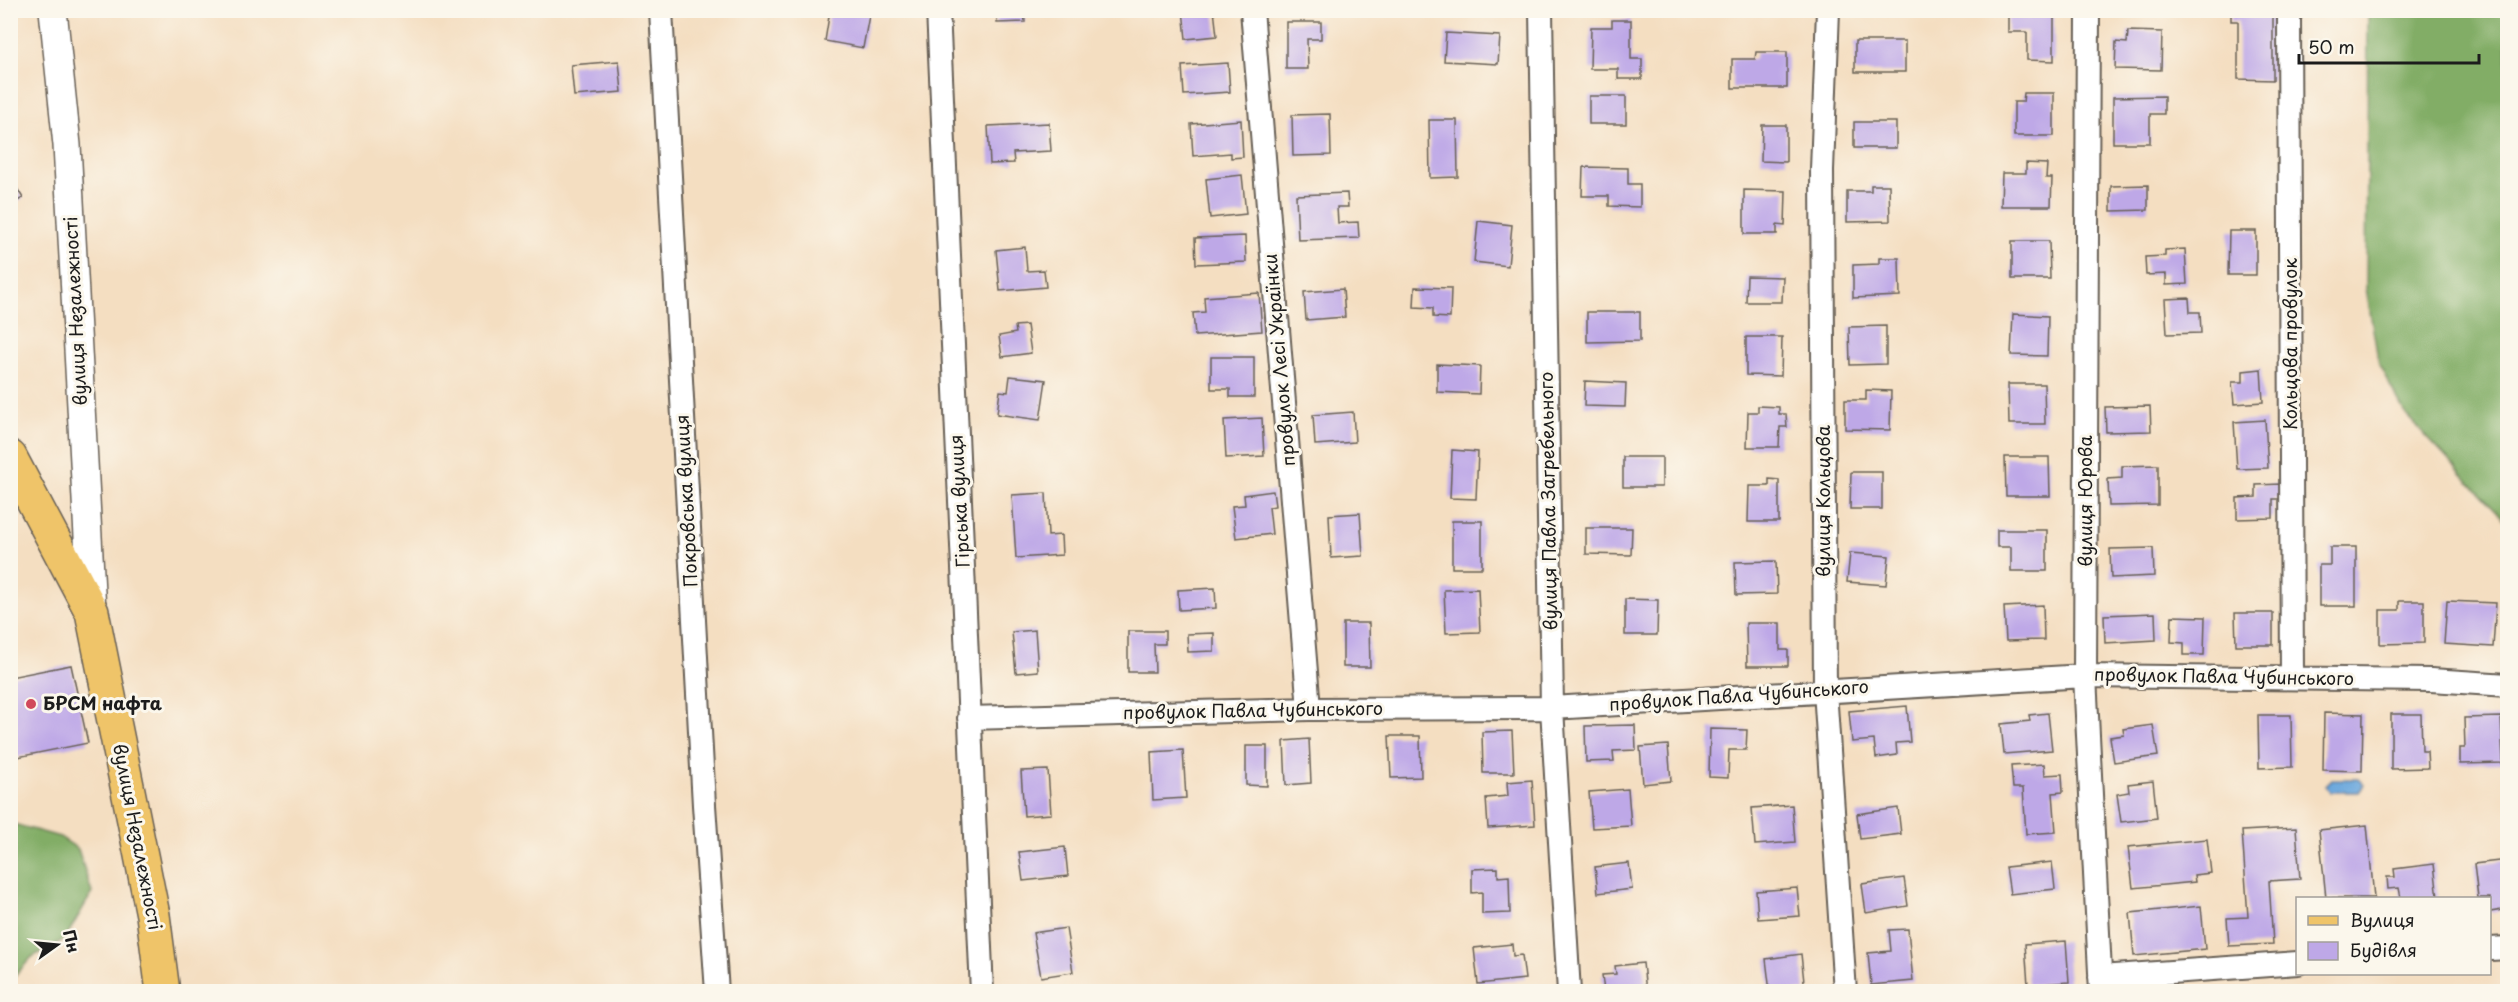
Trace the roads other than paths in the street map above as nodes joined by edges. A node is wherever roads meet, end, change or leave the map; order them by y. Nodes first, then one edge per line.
1 (54, 10) edge
2 (661, 10) edge
3 (938, 10) edge
4 (1252, 10) edge
5 (1541, 10) edge
6 (1828, 10) edge
7 (2088, 10) edge
8 (2292, 10) edge
9 (10, 457) edge
10 (92, 612) junction
11 (2085, 676) junction
12 (2292, 678) junction
13 (2508, 685) edge
14 (1825, 690) junction
15 (1552, 708) junction
16 (1308, 709) junction
17 (969, 718) junction
18 (2508, 948) edge
19 (2491, 949) edge
20 (2296, 963) edge
21 (2101, 984) edge
22 (163, 992) edge
23 (717, 992) edge
24 (982, 992) edge
25 (1569, 992) edge
26 (1845, 992) edge

1 - 10 street, вулиця Незалежності
2 - 23 street, Покровська вулиця
3 - 17 street, Гірська вулиця
4 - 16 street, провулок Лесі Українки
5 - 15 street, вулиця Павла Загребельного
6 - 14 street, вулиця Кольцова
7 - 11 street, вулиця Юрова
8 - 12 street, Кольцова провулок
9 - 10 main road, вулиця Незалежності
10 - 22 main road, вулиця Незалежності
11 - 12 street, провулок Павла Чубинського
11 - 14 street, провулок Павла Чубинського
11 - 21 street, вулиця Юрова
12 - 13 street, провулок Павла Чубинського
14 - 15 street, провулок Павла Чубинського
14 - 26 street, вулиця Кольцова
15 - 16 street, провулок Павла Чубинського
15 - 25 street, вулиця Павла Загребельного
16 - 17 street, провулок Павла Чубинського
17 - 24 street, Гірська вулиця
18 - 19 street
20 - 21 street

